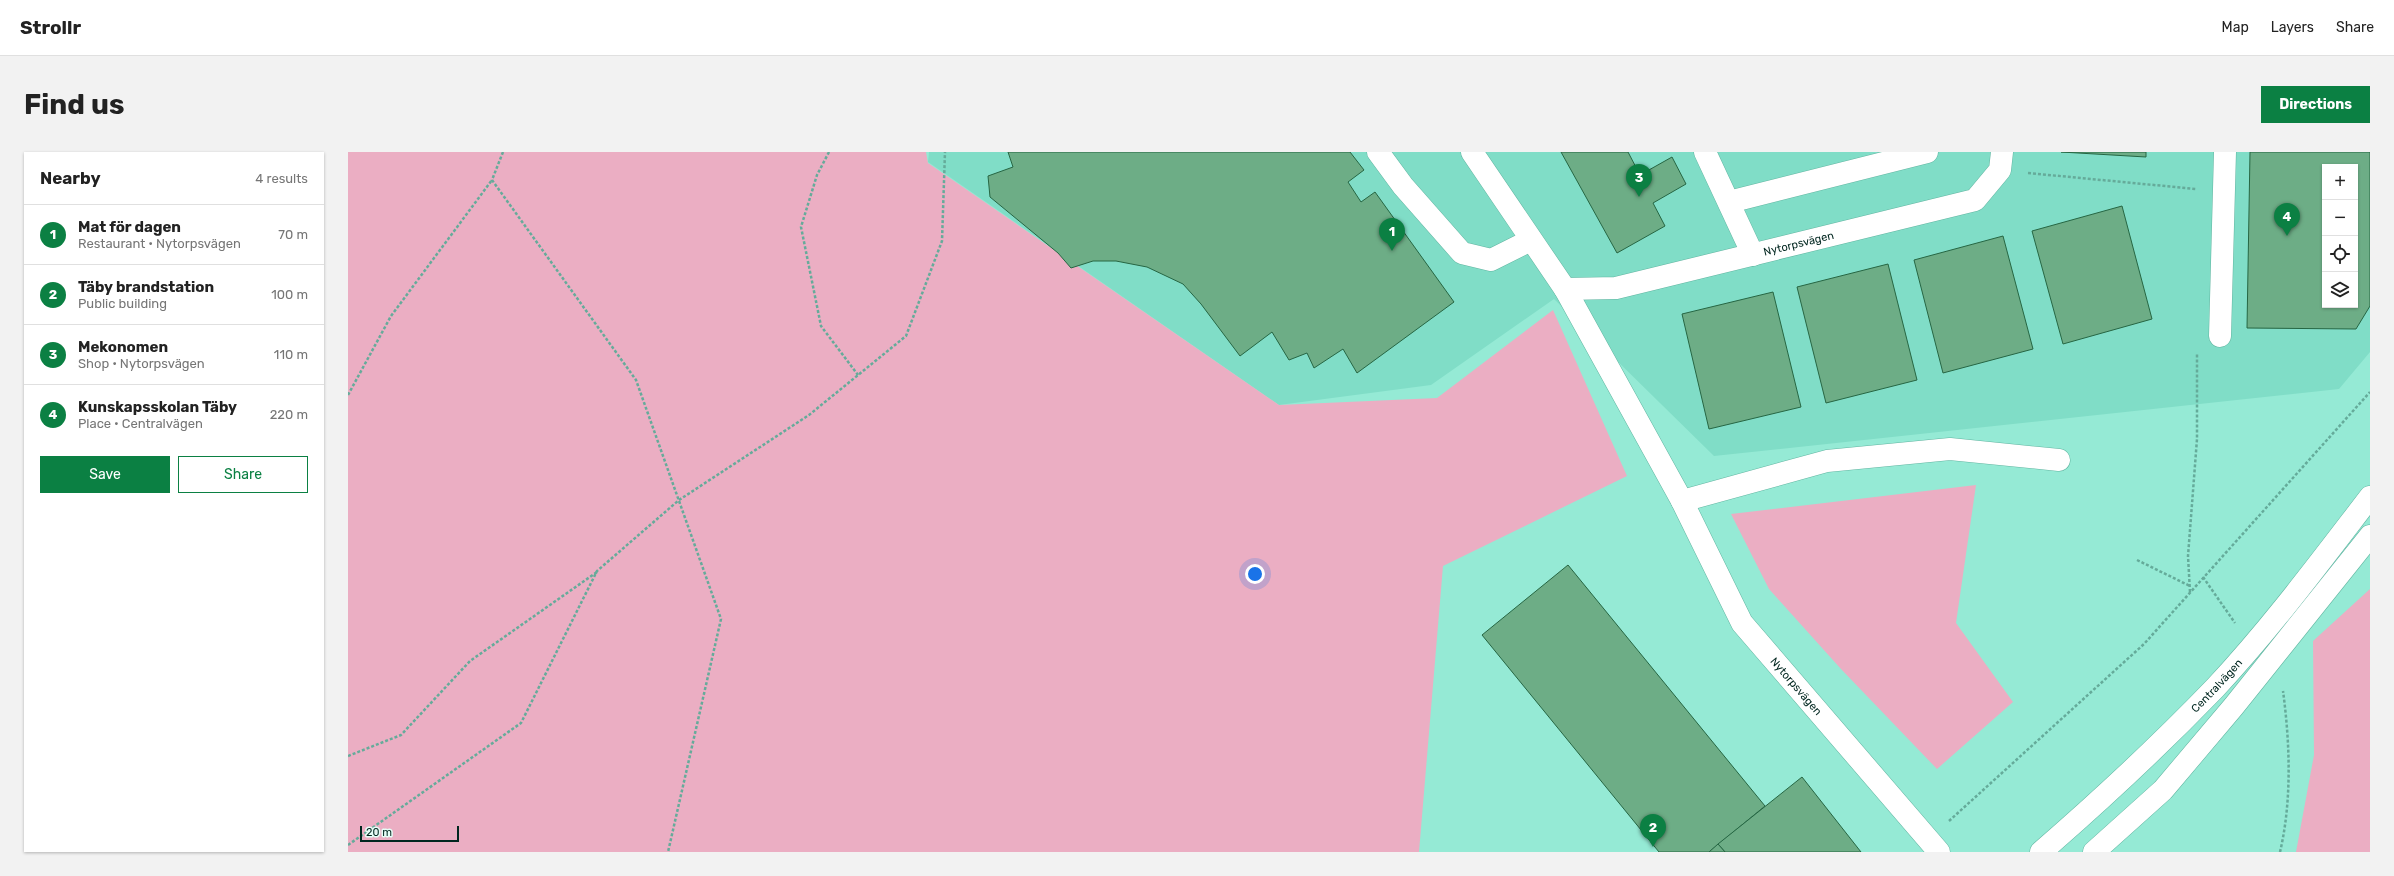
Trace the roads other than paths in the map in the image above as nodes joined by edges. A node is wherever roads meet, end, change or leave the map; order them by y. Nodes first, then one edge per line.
1 (1378, 152) edge
2 (1472, 152) edge
3 (1705, 152) edge
4 (1927, 152) edge
5 (2225, 152) edge
6 (2001, 161) edge
7 (1729, 202) junction
8 (1531, 240) junction
9 (1753, 255) junction
10 (1565, 288) junction
11 (2220, 336) dead end
12 (2059, 460) dead end
13 (2370, 497) edge
14 (1682, 501) junction
15 (2370, 536) edge
16 (1934, 846) edge
17 (2041, 852) edge
18 (2094, 852) edge

1 - 8 street
2 - 8 street, Nytorpsvägen
3 - 7 street
4 - 7 street
5 - 11 street
6 - 9 street, Nytorpsvägen
7 - 9 street
8 - 10 street, Nytorpsvägen
9 - 10 street, Nytorpsvägen
10 - 14 street, Nytorpsvägen
12 - 14 street
13 - 17 street, Centralvägen
14 - 16 street, Nytorpsvägen
15 - 18 street

